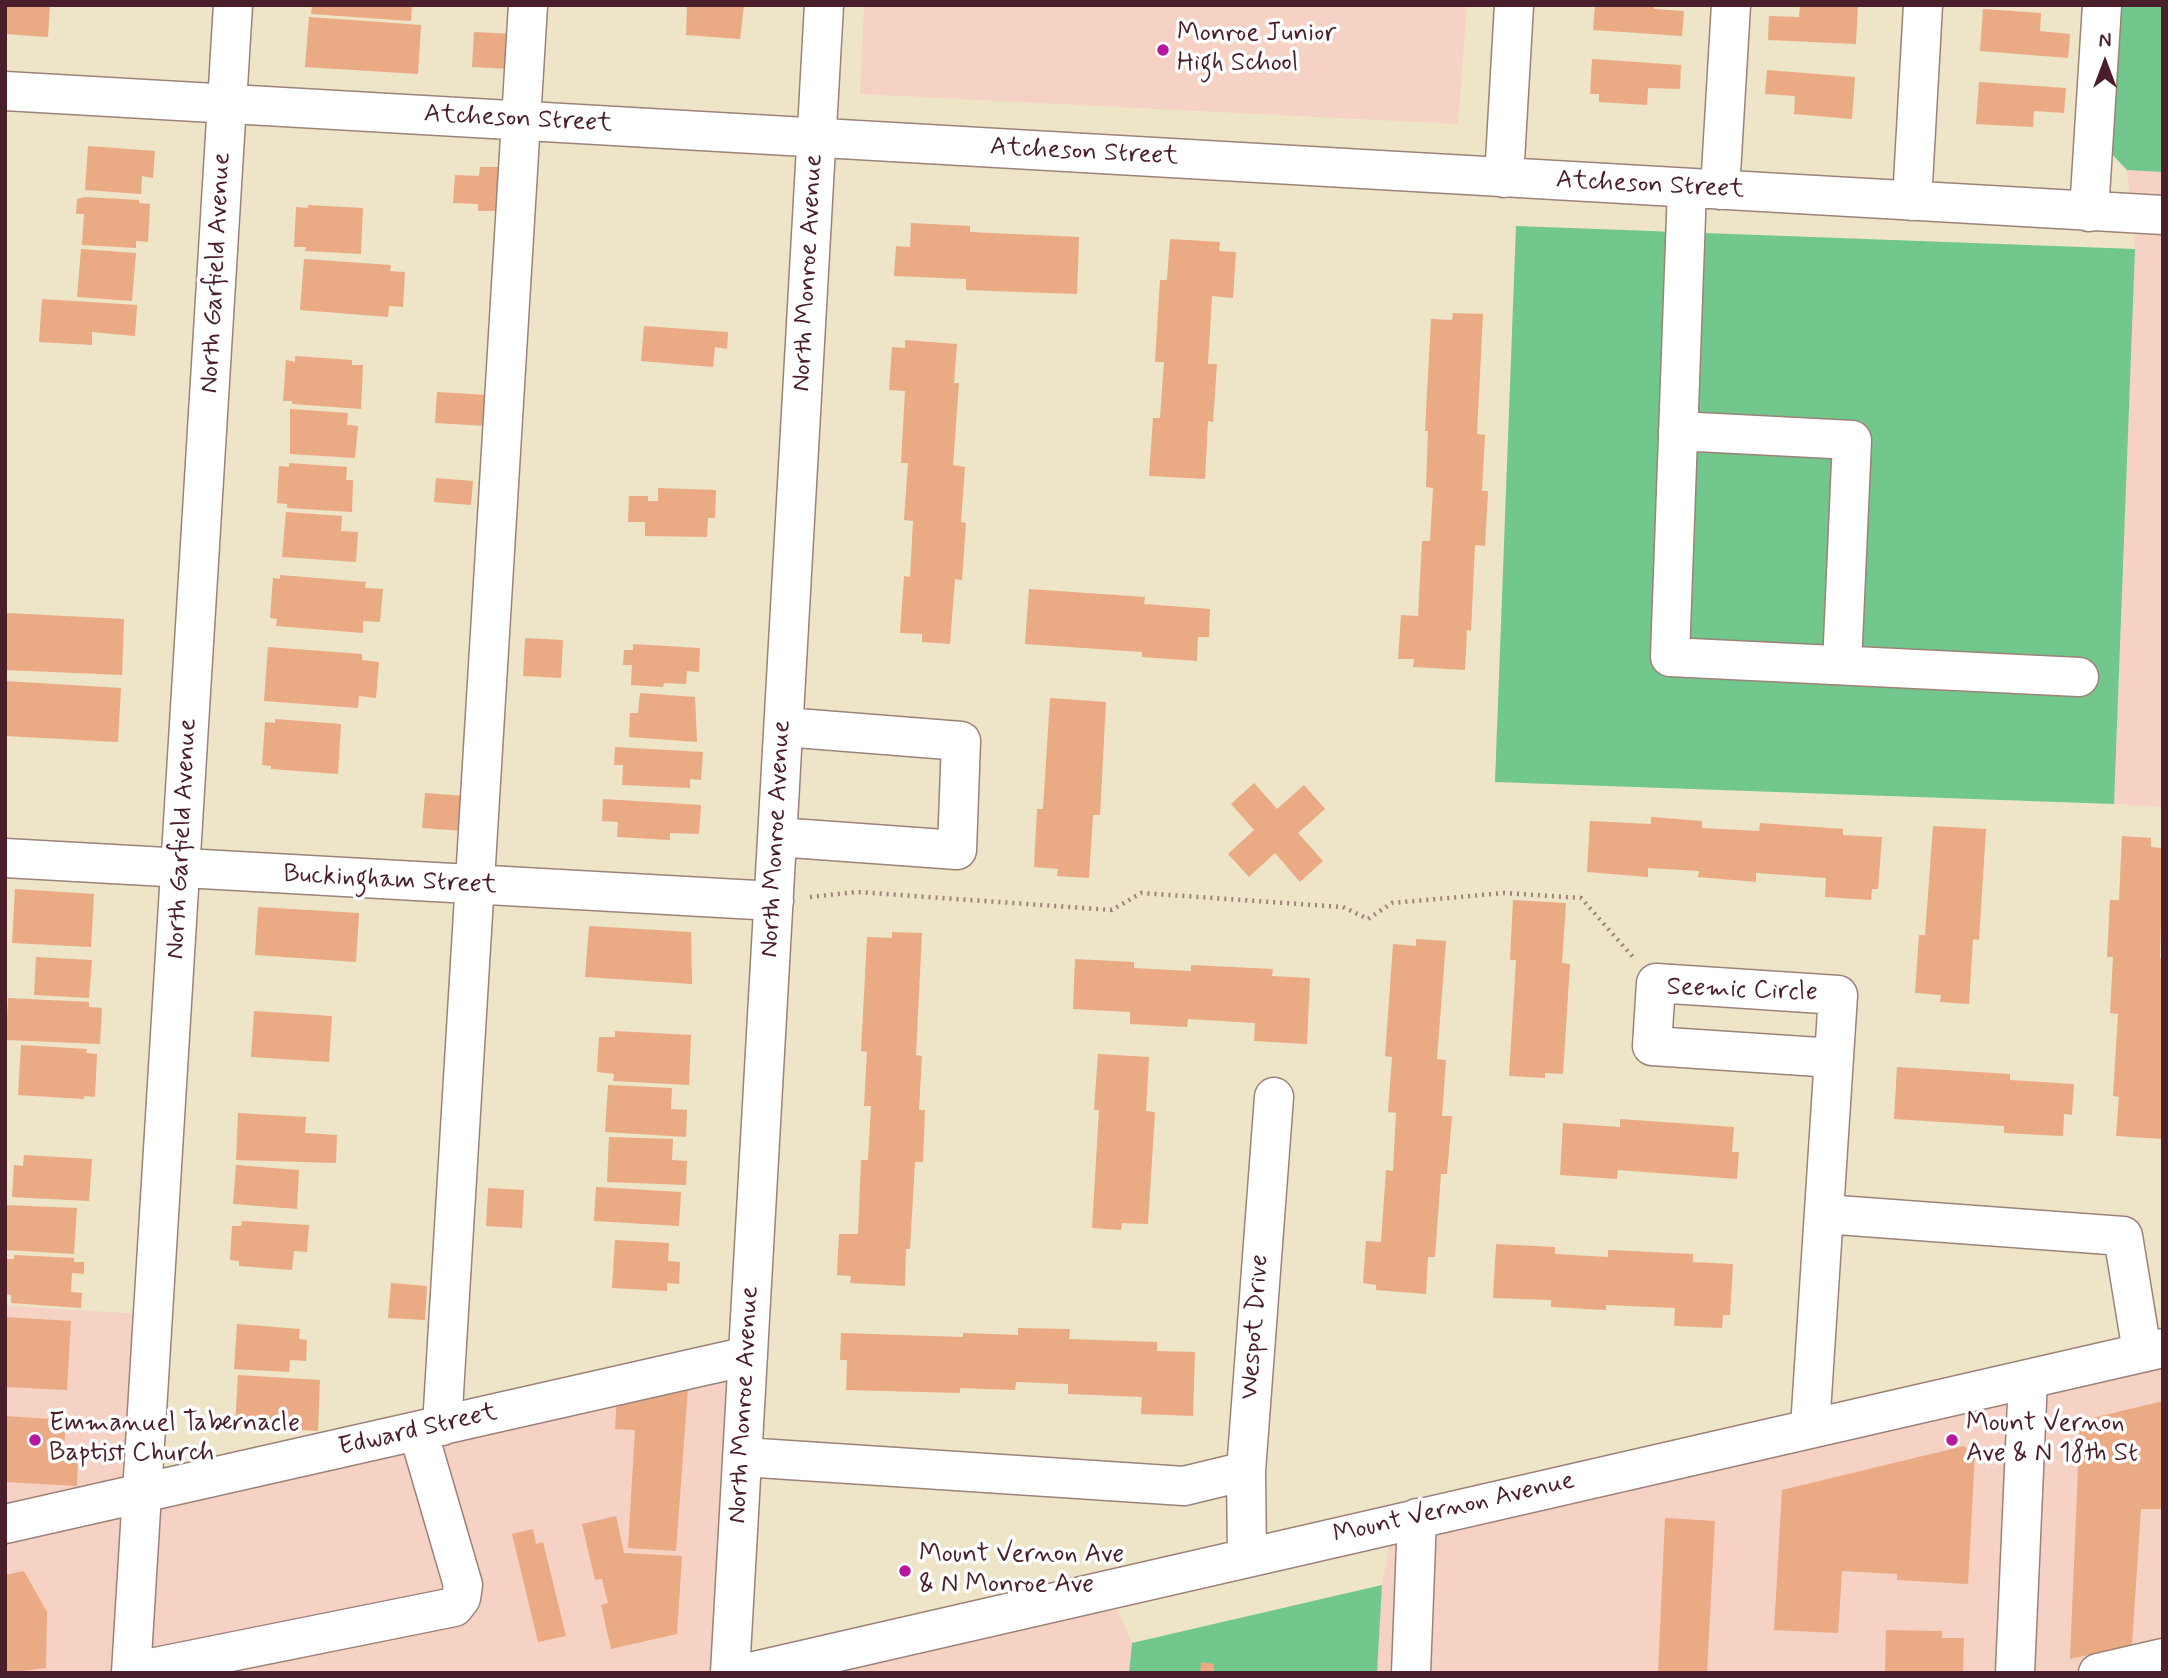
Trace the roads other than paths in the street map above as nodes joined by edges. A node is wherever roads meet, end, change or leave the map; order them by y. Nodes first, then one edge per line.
1 (233, 5) edge
2 (528, 5) edge
3 (824, 5) edge
4 (1514, 5) edge
5 (1731, 5) edge
6 (1923, 5) edge
7 (2102, 5) edge
8 (5, 91) edge
9 (227, 104) junction
10 (521, 121) junction
11 (817, 137) junction
12 (1504, 178) junction
13 (1704, 189) junction
14 (1912, 201) junction
15 (2089, 212) junction
16 (2163, 215) edge
17 (1678, 430) junction
18 (1842, 665) junction
19 (2079, 677) dead end
20 (784, 727) junction
21 (777, 837) junction
22 (5, 858) edge
23 (182, 869) junction
24 (474, 885) junction
25 (774, 901) junction
26 (1834, 1058) junction
27 (1273, 1097) dead end
28 (1824, 1214) junction
29 (2152, 1350) edge
30 (748, 1356) junction
31 (2028, 1378) junction
32 (1810, 1428) junction
33 (430, 1429) junction
34 (743, 1457) junction
35 (1246, 1471) junction
36 (142, 1493) junction
37 (1417, 1518) junction
38 (5, 1524) edge
39 (1247, 1557) junction
40 (2163, 1658) edge
41 (802, 1666) edge
42 (131, 1673) edge
43 (730, 1673) edge
44 (746, 1673) edge
45 (1411, 1673) edge
46 (2015, 1673) edge
47 (2098, 1673) edge

1 - 9 street, North Garfield Avenue
2 - 10 street
3 - 11 street, North Monroe Avenue
4 - 12 street
5 - 13 street
6 - 14 street
7 - 15 street
8 - 9 street, Atcheson Street
9 - 10 street, Atcheson Street
9 - 23 street, North Garfield Avenue
10 - 11 street, Atcheson Street
10 - 24 street
11 - 12 street, Atcheson Street
11 - 20 street, North Monroe Avenue
12 - 13 street, Atcheson Street
13 - 14 street, Atcheson Street
13 - 17 street
14 - 15 street, Atcheson Street
15 - 16 street, Atcheson Street
17 - 18 street
17 - 18 street
18 - 19 street
20 - 21 street, North Monroe Avenue
20 - 21 street
21 - 25 street, North Monroe Avenue
22 - 23 street, Buckingham Street
23 - 24 street, Buckingham Street
23 - 36 street, North Garfield Avenue
24 - 25 street, Buckingham Street
24 - 33 street
25 - 30 street, North Monroe Avenue
26 - 26 street, Seemic Circle
26 - 28 street, Seemic Circle
27 - 35 street, Wespot Drive
28 - 29 street
28 - 32 street, Seemic Circle
29 - 31 street, Mount Vernon Avenue
30 - 33 street, Edward Street
30 - 34 street, North Monroe Avenue
31 - 32 street, Mount Vernon Avenue
31 - 46 street
32 - 37 street, Mount Vernon Avenue
33 - 36 street, Edward Street
33 - 42 street
34 - 35 street
34 - 43 street, North Monroe Avenue
35 - 39 street, Wespot Drive
36 - 38 street, Edward Street
36 - 42 street, North Garfield Avenue
37 - 39 street, Mount Vernon Avenue
37 - 45 street
39 - 41 street, Mount Vernon Avenue
40 - 47 street
41 - 44 street, Mount Vernon Avenue

